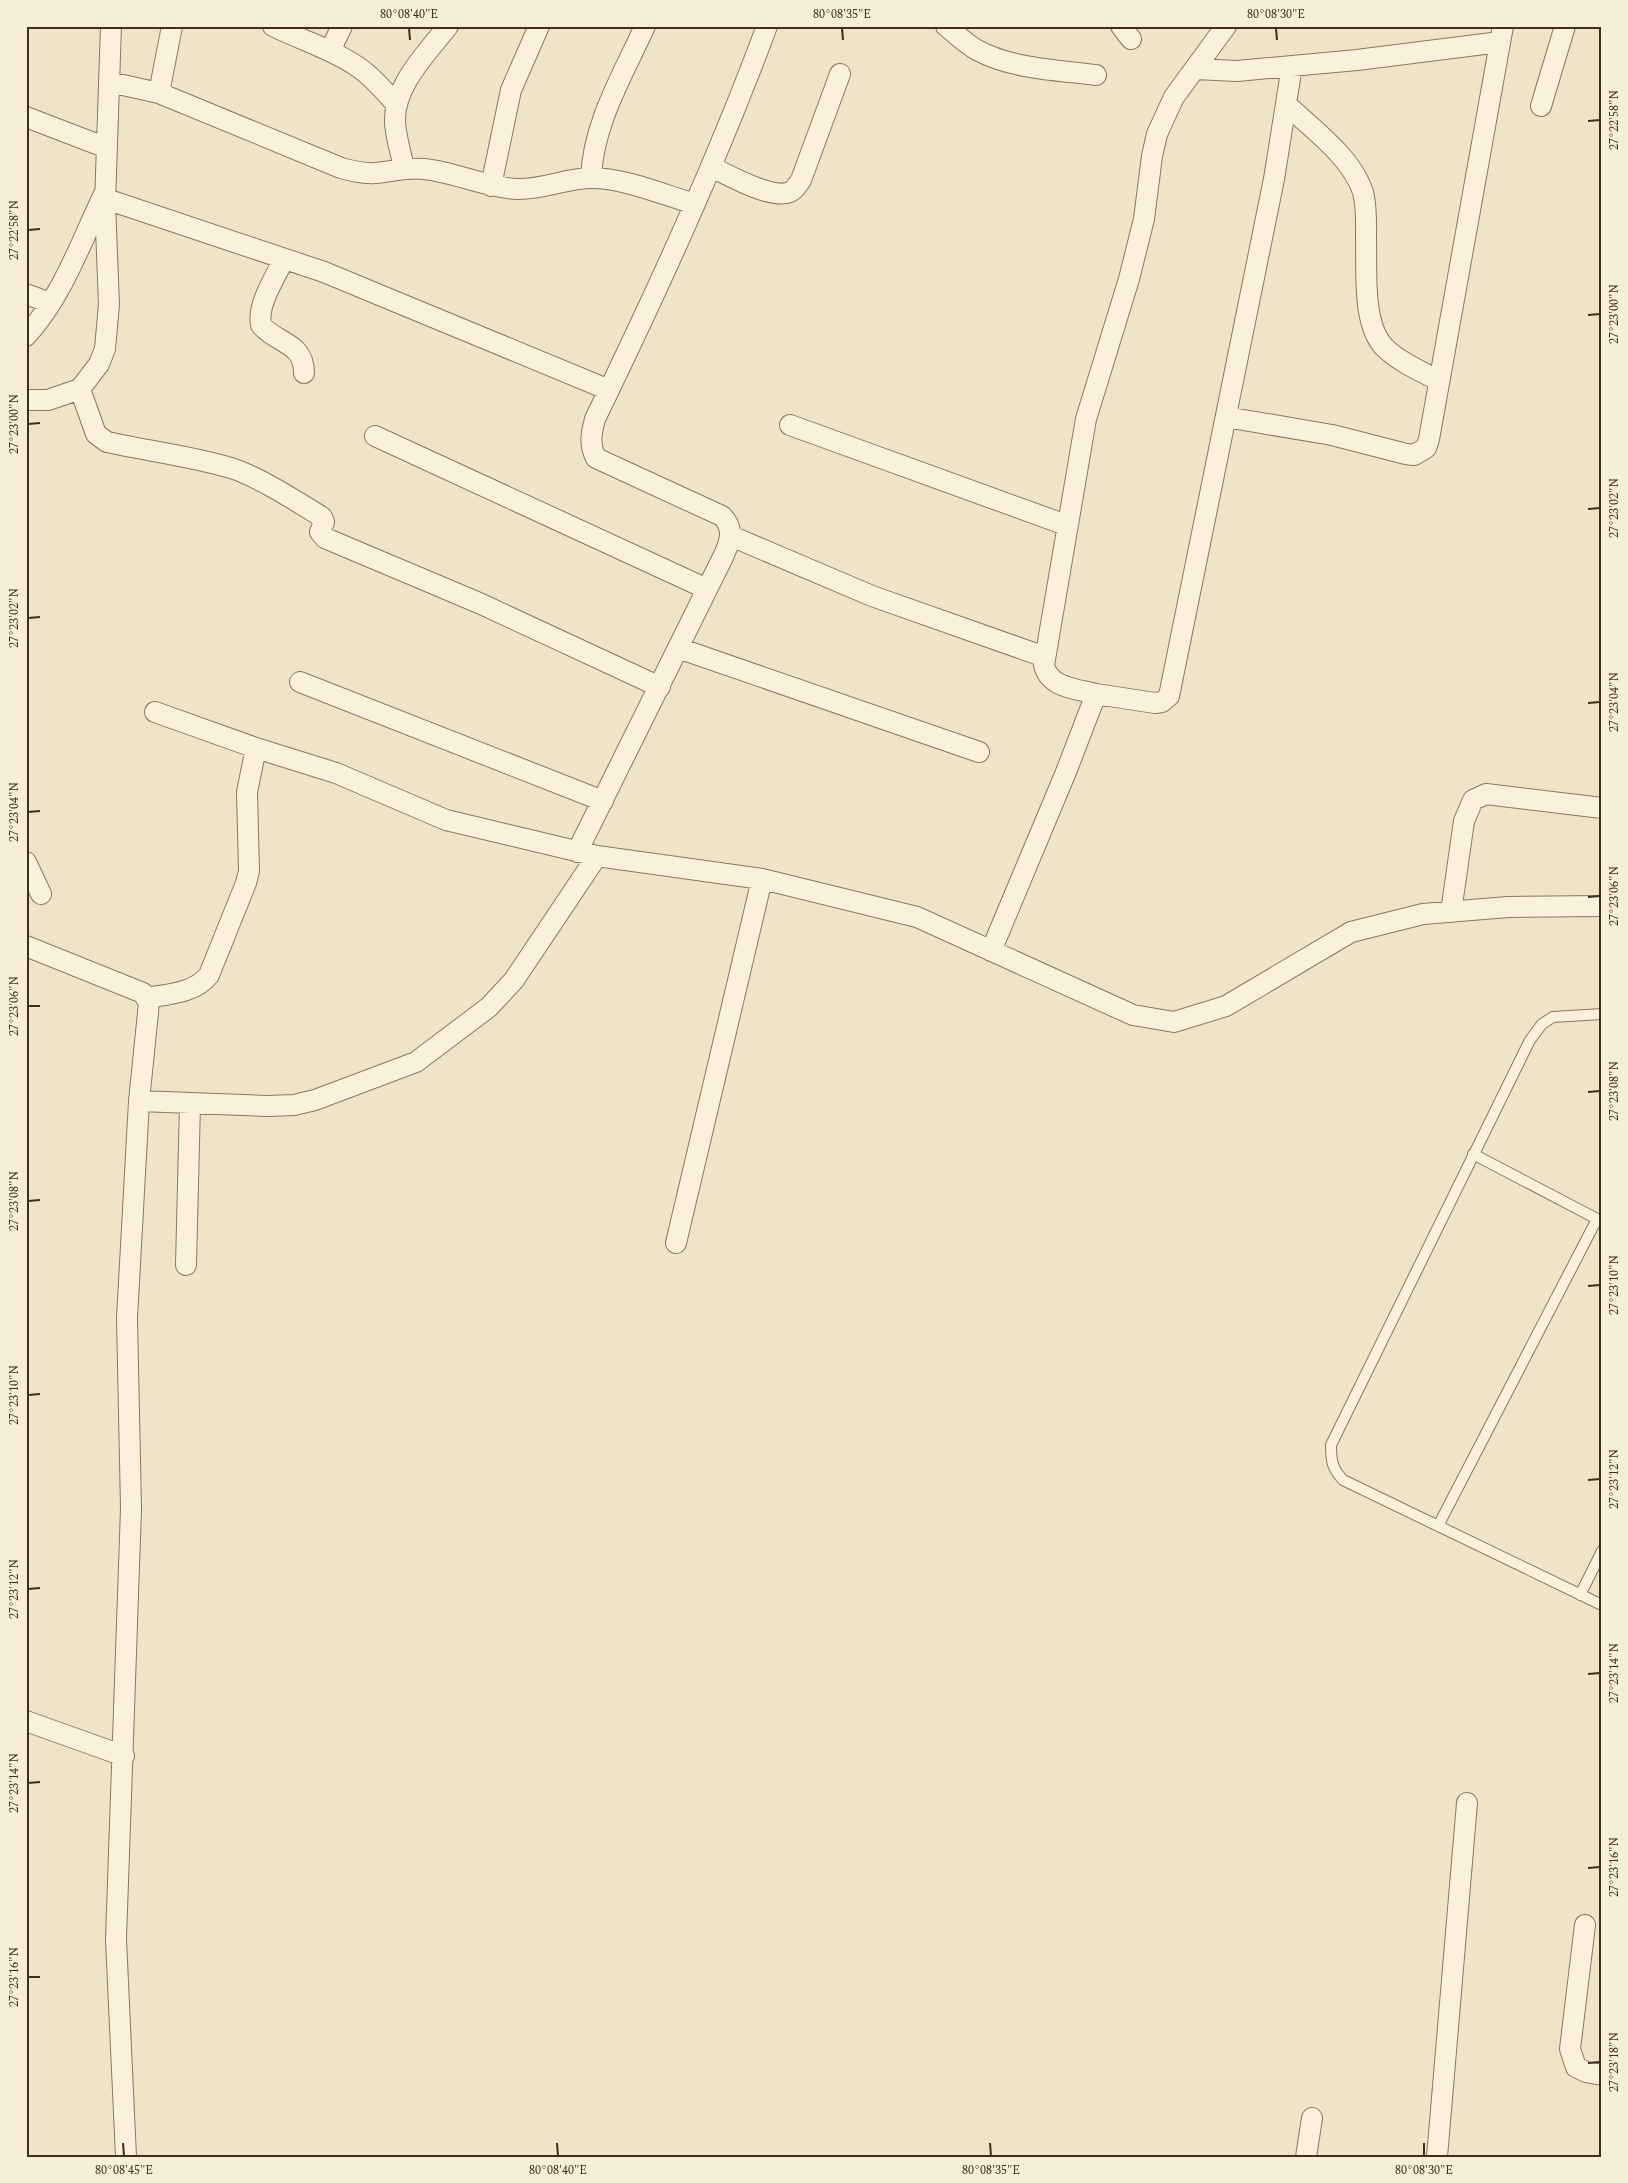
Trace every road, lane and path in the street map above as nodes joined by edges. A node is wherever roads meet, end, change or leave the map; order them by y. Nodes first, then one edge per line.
1 (111, 26) edge
2 (172, 26) edge
3 (272, 26) edge
4 (342, 26) edge
5 (448, 26) edge
6 (539, 26) edge
7 (645, 26) edge
8 (766, 26) edge
9 (946, 26) edge
10 (1226, 26) edge
11 (1565, 26) edge
12 (1502, 34) edge
13 (330, 51) junction
14 (1292, 66) junction
15 (1194, 69) junction
16 (840, 74) dead end
17 (1096, 75) dead end
18 (109, 82) junction
19 (159, 93) junction
20 (1286, 104) junction
21 (397, 105) junction
22 (1541, 106) dead end
23 (26, 117) edge
24 (107, 148) junction
25 (710, 167) junction
26 (404, 168) junction
27 (592, 178) junction
28 (491, 186) junction
29 (106, 195) junction
30 (695, 204) junction
31 (284, 259) junction
32 (26, 294) edge
33 (50, 303) junction
34 (26, 336) edge
35 (304, 373) dead end
36 (1439, 381) junction
37 (80, 389) junction
38 (609, 390) junction
39 (26, 400) edge
40 (1226, 417) junction
41 (790, 425) dead end
42 (375, 436) dead end
43 (1066, 525) junction
44 (731, 536) junction
45 (707, 589) junction
46 (678, 648) junction
47 (1045, 657) junction
48 (300, 682) dead end
49 (660, 687) junction
50 (1096, 694) junction
51 (155, 712) dead end
52 (256, 748) junction
53 (979, 752) dead end
54 (603, 801) junction
55 (1602, 808) edge
56 (577, 852) junction
57 (597, 856) junction
58 (26, 862) edge
59 (762, 879) junction
60 (41, 894) dead end
61 (1602, 906) edge
62 (1451, 912) junction
63 (26, 946) edge
64 (991, 951) junction
65 (147, 998) junction
66 (1602, 1014) edge
67 (139, 1101) junction
68 (190, 1104) junction
69 (1473, 1154) junction
70 (1599, 1220) edge
71 (676, 1242) dead end
72 (186, 1265) dead end
73 (1438, 1526) junction
74 (1602, 1551) edge
75 (1580, 1595) junction
76 (1602, 1605) edge
77 (26, 1721) edge
78 (124, 1756) junction
79 (1468, 1804) dead end
80 (1585, 1925) dead end
81 (1602, 2075) edge
82 (1312, 2118) dead end
83 (126, 2157) edge
84 (1306, 2157) edge
85 (1437, 2157) edge

1 - 18 street
2 - 19 street
3 - 13 street
4 - 13 street
5 - 21 street
6 - 28 street
7 - 27 street
8 - 25 street
9 - 17 street
10 - 15 street
11 - 22 street
12 - 14 street
12 - 36 street
13 - 21 street
14 - 15 street
14 - 20 street
15 - 43 street
16 - 25 street
18 - 19 street
18 - 24 street
19 - 26 street
20 - 36 street
20 - 40 street
21 - 26 street
23 - 24 street
24 - 29 street
25 - 30 street
26 - 28 street
27 - 28 street
27 - 30 street
29 - 31 street
29 - 33 street
29 - 37 street
30 - 38 street
31 - 35 street
31 - 38 street
32 - 33 street
33 - 34 street
36 - 40 street
37 - 39 street
37 - 49 street
38 - 44 street
40 - 50 street
41 - 43 street
42 - 45 street
43 - 47 street
44 - 45 street
44 - 47 street
45 - 46 street
46 - 49 street
46 - 53 street
47 - 50 street
48 - 54 street
49 - 54 street
50 - 64 street
51 - 52 street
52 - 56 street
52 - 65 street
54 - 56 street
55 - 62 street
56 - 57 street
57 - 59 street
57 - 68 street
58 - 60 street
59 - 64 street
59 - 71 street
61 - 62 street
62 - 64 street
63 - 65 street
65 - 67 street
66 - 69 lane
67 - 68 street
67 - 78 street
68 - 72 street
69 - 70 lane
69 - 73 lane
70 - 73 lane
73 - 75 lane
74 - 75 lane
75 - 76 lane
77 - 78 street
78 - 83 street
79 - 85 street
80 - 81 street
82 - 84 street

